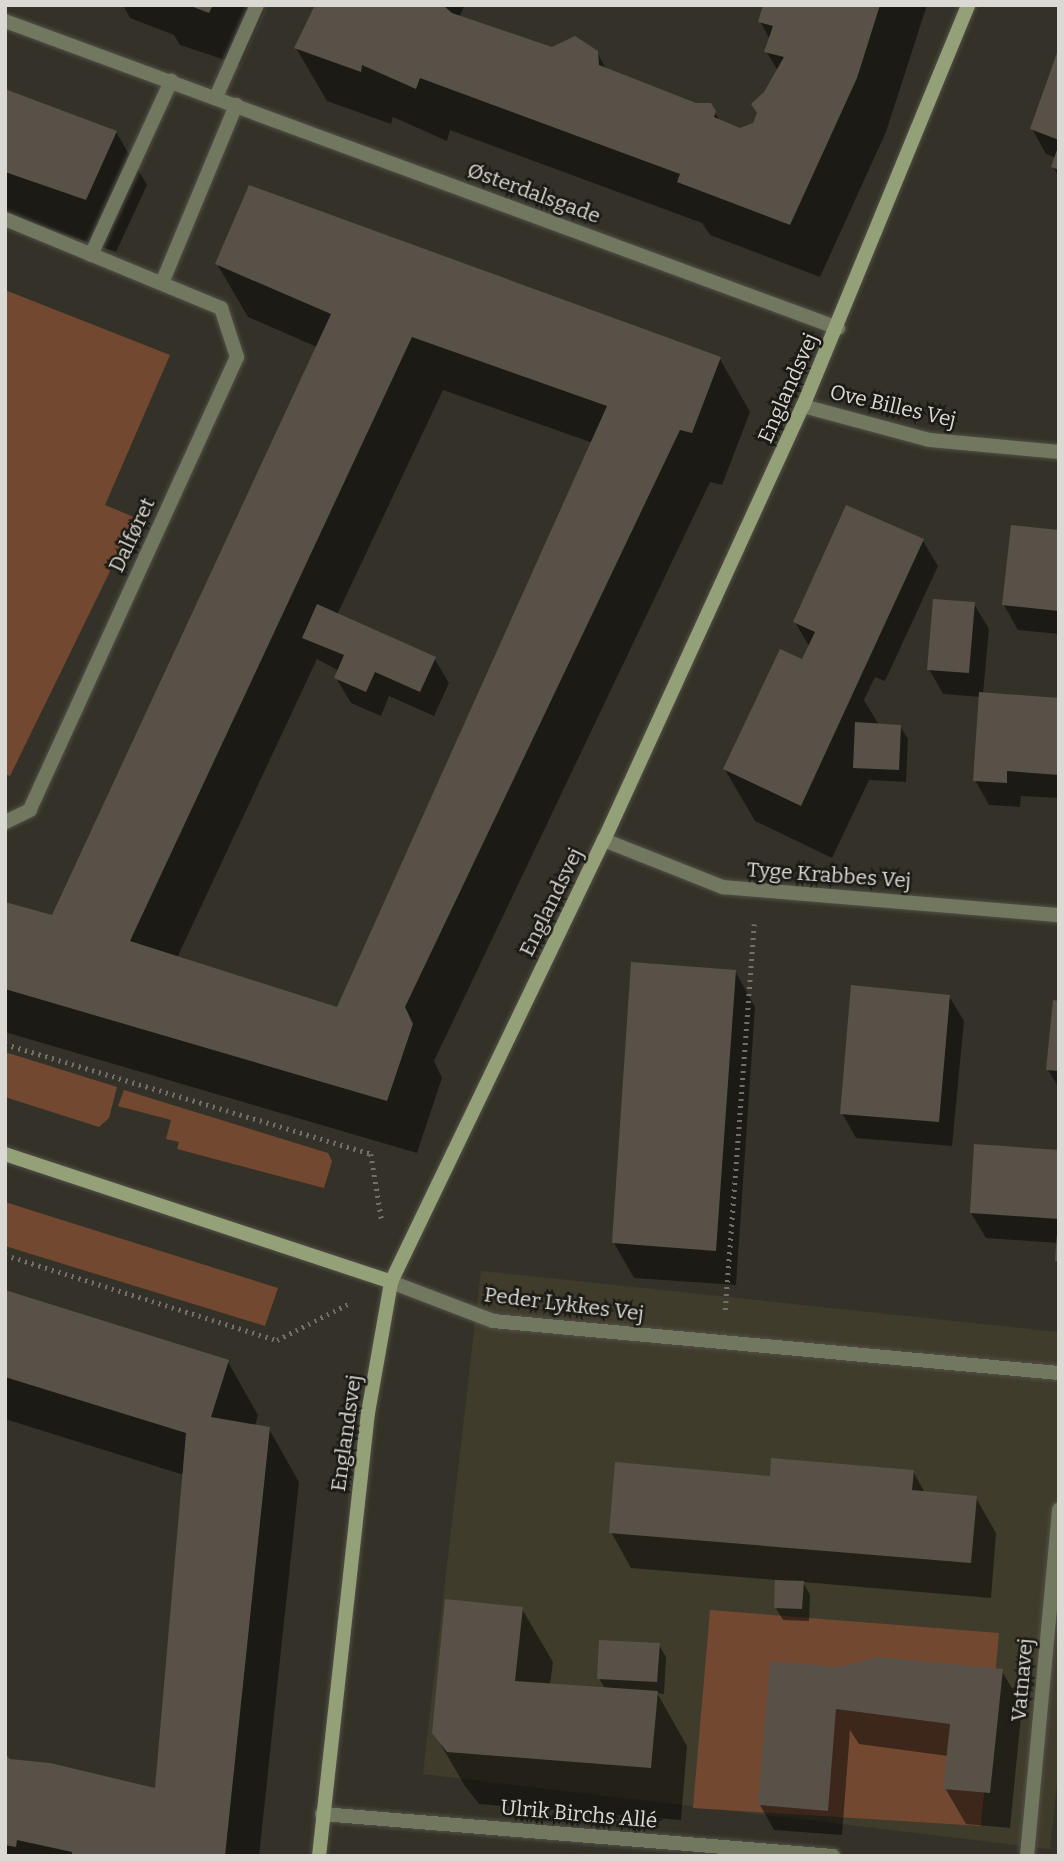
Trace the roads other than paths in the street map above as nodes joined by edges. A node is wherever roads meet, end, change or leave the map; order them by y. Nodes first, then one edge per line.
1 (257, 5) edge
2 (968, 5) edge
3 (5, 21) edge
4 (171, 81) junction
5 (216, 97) junction
6 (236, 105) junction
7 (5, 219) edge
8 (91, 255) junction
9 (162, 283) junction
10 (838, 328) junction
11 (803, 406) junction
12 (1059, 452) edge
13 (5, 822) edge
14 (604, 840) junction
15 (1059, 915) edge
16 (5, 1154) edge
17 (391, 1282) junction
18 (1059, 1373) edge
19 (1059, 1509) edge
20 (322, 1814) junction
21 (319, 1856) edge
22 (833, 1856) edge
23 (1027, 1856) edge

1 - 5 street
2 - 10 street, Englandsvej
3 - 4 street, Østerdalsgade
4 - 5 street, Østerdalsgade
4 - 8 street
5 - 6 street, Østerdalsgade
6 - 9 street
6 - 10 street, Østerdalsgade
7 - 8 street, Dalføret
8 - 9 street, Dalføret
9 - 13 street, Dalføret
10 - 11 street, Englandsvej
11 - 12 street, Ove Billes Vej
11 - 14 street, Englandsvej
14 - 15 street, Tyge Krabbes Vej
14 - 17 street, Englandsvej
16 - 17 street, Peder Lykkes Vej
17 - 18 street, Peder Lykkes Vej
17 - 20 street, Englandsvej
19 - 23 street, Vatnavej
20 - 21 street, Englandsvej
20 - 22 street, Ulrik Birchs Allé

